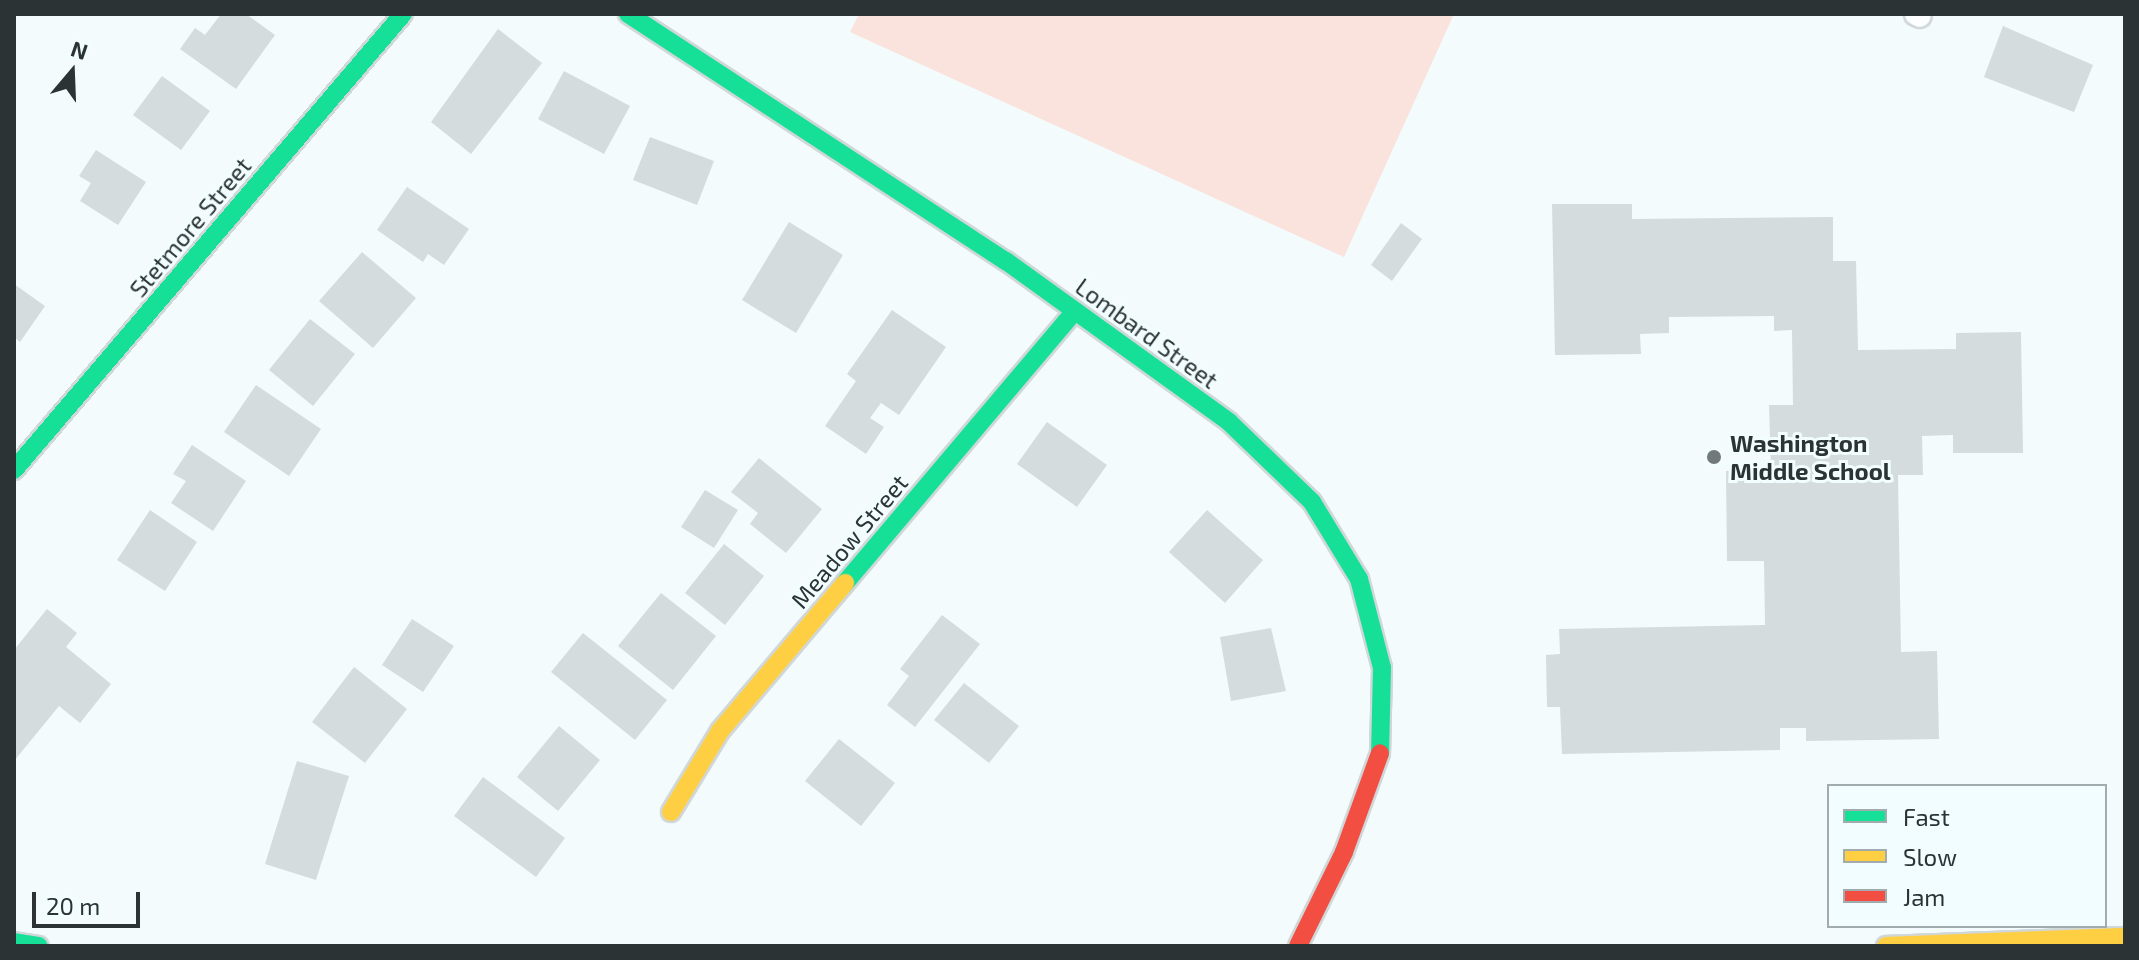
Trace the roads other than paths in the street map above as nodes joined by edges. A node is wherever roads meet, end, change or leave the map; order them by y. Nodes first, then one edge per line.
1 (403, 14) edge
2 (628, 14) edge
3 (1075, 311) junction
4 (14, 470) edge
5 (671, 812) dead end
6 (2125, 937) edge
7 (14, 942) edge
8 (39, 946) edge
9 (1298, 946) edge
10 (1886, 946) edge

1 - 4 main road, Stetmore Street
2 - 3 main road, Lombard Street
3 - 5 main road, Meadow Street
3 - 9 main road, Lombard Street
6 - 10 main road
7 - 8 main road

